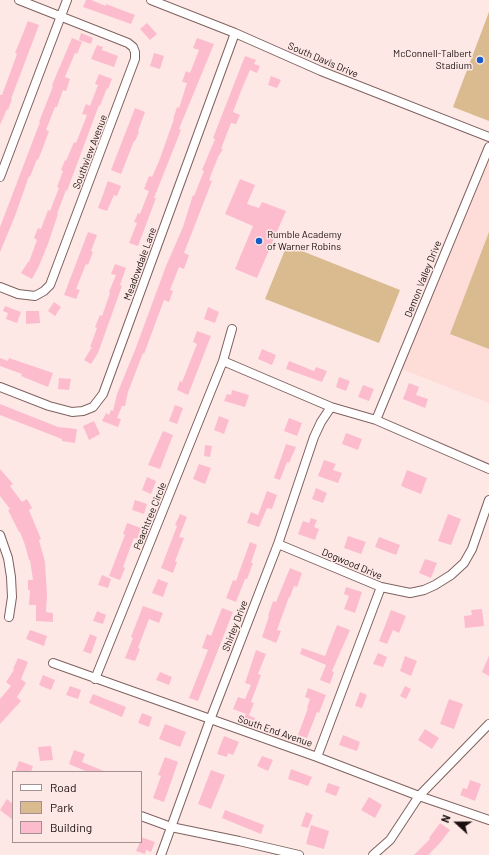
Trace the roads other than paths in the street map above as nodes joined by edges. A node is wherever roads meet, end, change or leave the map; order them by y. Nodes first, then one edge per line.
1 (19, 0) edge
2 (67, 0) edge
3 (151, 0) edge
4 (61, 16) junction
5 (235, 33) junction
6 (489, 137) edge
7 (489, 147) edge
8 (0, 177) edge
9 (0, 287) edge
10 (232, 328) dead end
11 (222, 361) junction
12 (0, 387) edge
13 (331, 407) junction
14 (376, 420) junction
15 (489, 470) edge
16 (489, 500) edge
17 (1, 539) edge
18 (278, 544) junction
19 (381, 587) junction
20 (9, 617) dead end
21 (53, 663) dead end
22 (95, 679) junction
23 (210, 720) junction
24 (489, 724) edge
25 (317, 757) junction
26 (419, 796) junction
27 (142, 816) edge
28 (489, 820) edge
29 (171, 827) junction
30 (161, 855) edge
31 (298, 855) edge
32 (373, 855) edge

1 - 4 street
2 - 4 street
3 - 5 street, South Davis Drive
4 - 8 street
4 - 9 street, Southview Avenue
5 - 6 street, South Davis Drive
5 - 12 street, Meadowdale Lane
7 - 14 street, Demon Valley Drive
10 - 11 street, Peachtree Circle
11 - 13 street
11 - 22 street, Peachtree Circle
13 - 14 street
13 - 18 street, Shirley Drive
14 - 15 street
16 - 19 street, Dogwood Drive
17 - 20 street
18 - 19 street, Dogwood Drive
18 - 23 street, Shirley Drive
19 - 25 street
21 - 22 street, South End Avenue
22 - 23 street, South End Avenue
23 - 25 street, South End Avenue
23 - 29 street, Shirley Drive
24 - 26 street
25 - 26 street, South End Avenue
26 - 28 street, South End Avenue
26 - 32 street
27 - 29 street
29 - 30 street, Shirley Drive
29 - 31 street

